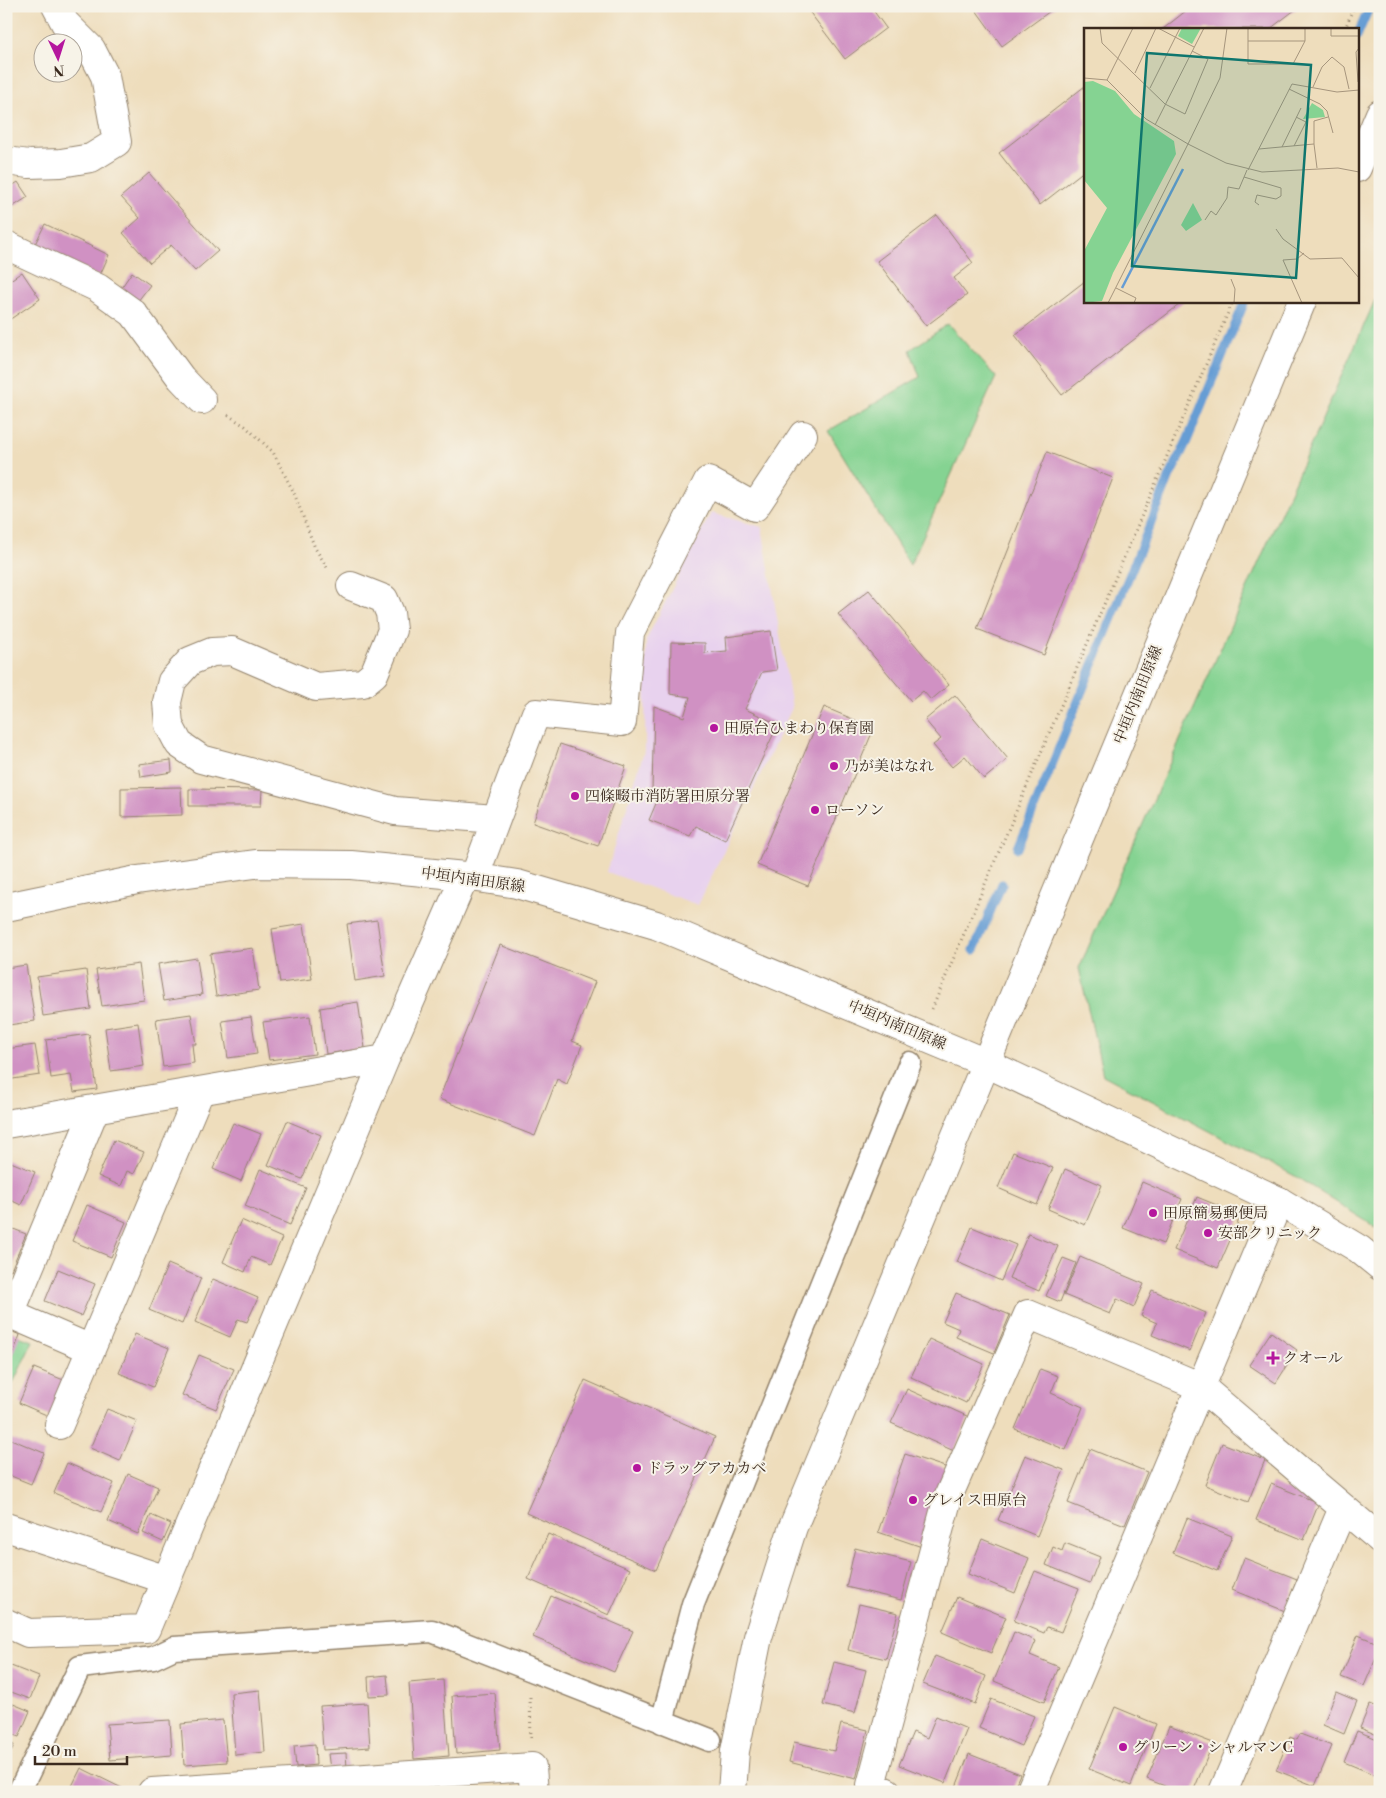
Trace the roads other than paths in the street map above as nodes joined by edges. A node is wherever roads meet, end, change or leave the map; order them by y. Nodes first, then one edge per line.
1 (56, 6) edge
2 (1380, 114) edge
3 (6, 161) edge
4 (1358, 166) edge
5 (6, 245) edge
6 (1302, 302) edge
7 (202, 400) road end
8 (803, 435) dead end
9 (351, 586) road end
10 (496, 819) junction
11 (469, 877) junction
12 (6, 907) edge
13 (385, 1059) junction
14 (910, 1063) dead end
15 (986, 1063) junction
16 (200, 1091) junction
17 (95, 1109) junction
18 (6, 1124) edge
19 (1279, 1201) junction
20 (1380, 1266) edge
21 (91, 1349) junction
22 (1201, 1387) junction
23 (59, 1425) dead end
24 (1343, 1508) junction
25 (6, 1527) edge
26 (1380, 1539) edge
27 (167, 1580) junction
28 (6, 1623) edge
29 (662, 1722) junction
30 (710, 1740) dead end
31 (533, 1779) edge
32 (19, 1792) edge
33 (152, 1792) edge
34 (732, 1792) edge
35 (888, 1792) edge
36 (1030, 1792) edge
37 (1223, 1792) edge

1 - 3 street
2 - 4 street
5 - 7 street
6 - 15 street, 中垣内南田原線
8 - 10 street
9 - 10 street
10 - 11 street
11 - 12 street, 中垣内南田原線
11 - 13 street
11 - 15 street, 中垣内南田原線
13 - 16 street
13 - 27 street
14 - 29 street
15 - 19 street
15 - 34 street
16 - 17 street
16 - 21 street
17 - 18 street
17 - 21 street
19 - 20 street
19 - 22 street
21 - 23 street
22 - 24 street
22 - 35 street
22 - 36 street
24 - 26 street
24 - 37 street
25 - 27 street
27 - 28 street
29 - 30 street
29 - 32 street
31 - 33 street

